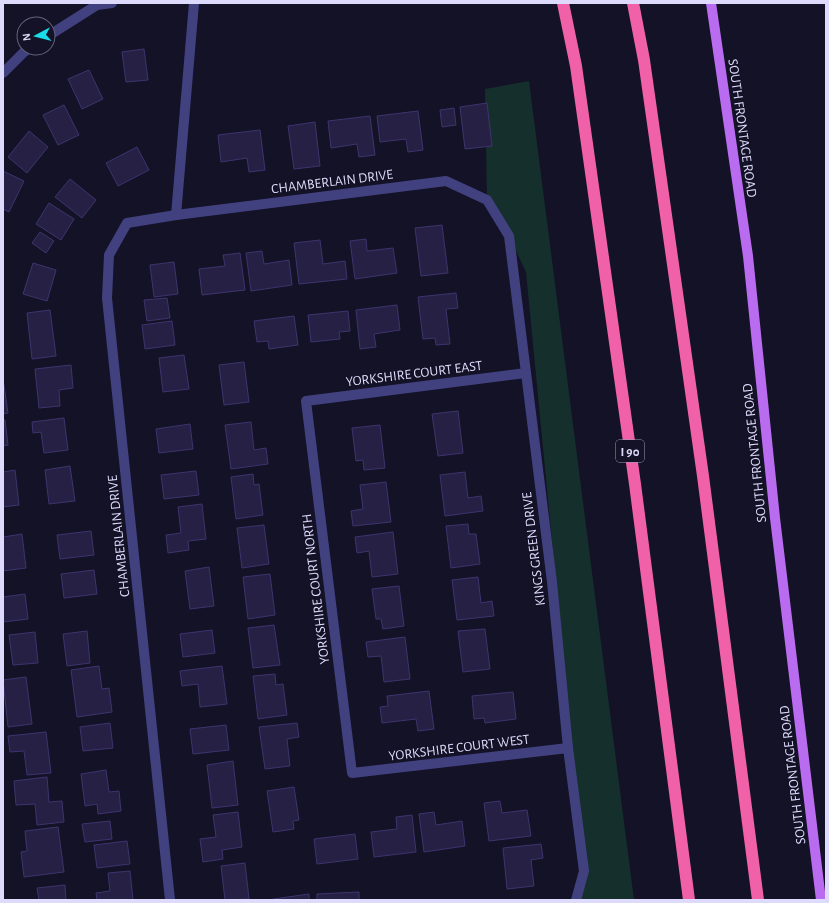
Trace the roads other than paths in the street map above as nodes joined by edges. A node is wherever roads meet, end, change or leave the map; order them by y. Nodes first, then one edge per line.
1 (112, 3) edge
2 (194, 3) edge
3 (562, 3) edge
4 (633, 3) edge
5 (711, 3) edge
6 (56, 31) edge
7 (20, 56) edge
8 (3, 73) edge
9 (487, 200) joint
10 (176, 215) junction
11 (526, 373) junction
12 (306, 401) joint
13 (568, 748) junction
14 (352, 774) joint
15 (170, 900) edge
16 (576, 900) edge
17 (689, 900) edge
18 (758, 900) edge
19 (821, 900) edge

1 - 6 street
2 - 10 street
3 - 17 highway, I 90
4 - 18 highway
5 - 19 main road, SOUTH FRONTAGE ROAD
7 - 8 street
9 - 10 street, CHAMBERLAIN DRIVE
9 - 11 street, KINGS GREEN DRIVE
10 - 15 street, CHAMBERLAIN DRIVE
11 - 12 street, YORKSHIRE COURT EAST
11 - 13 street, KINGS GREEN DRIVE
12 - 14 street, YORKSHIRE COURT NORTH
13 - 14 street, YORKSHIRE COURT WEST
13 - 16 street, KINGS GREEN DRIVE

